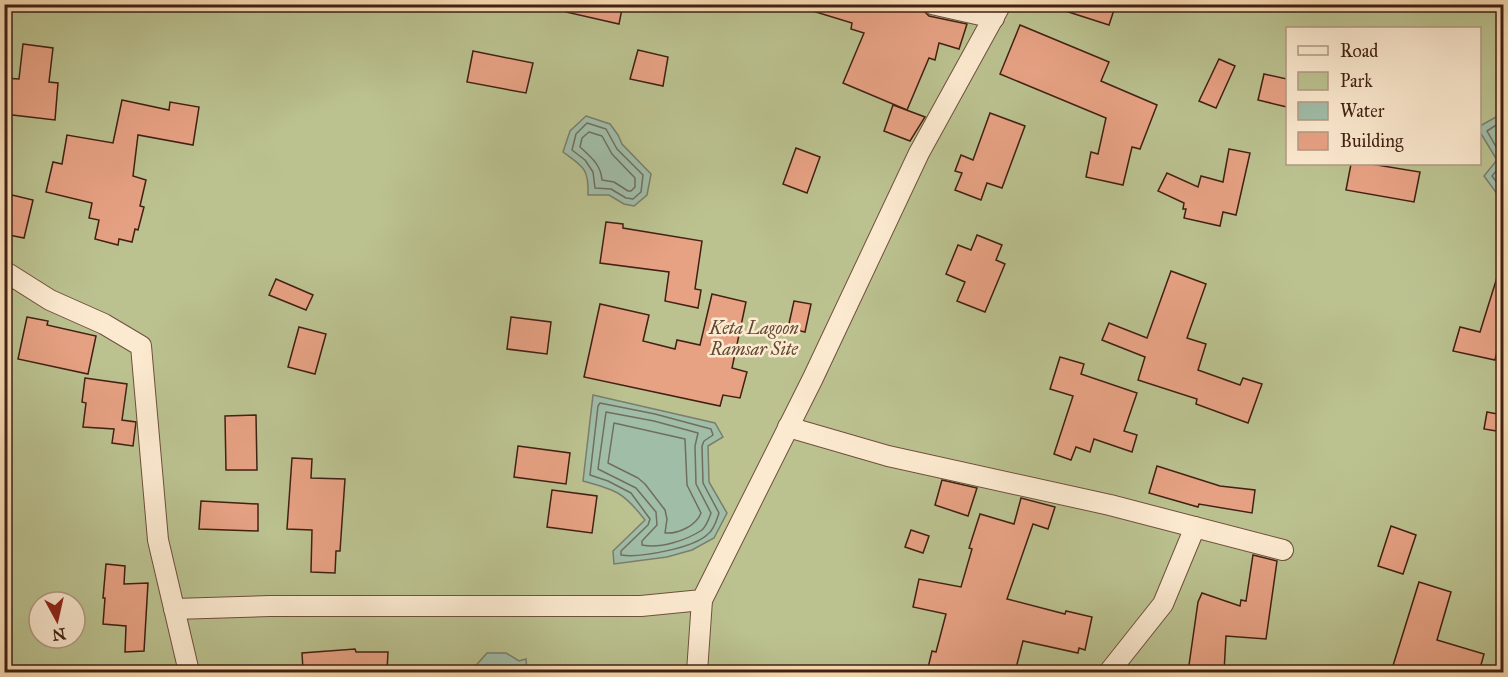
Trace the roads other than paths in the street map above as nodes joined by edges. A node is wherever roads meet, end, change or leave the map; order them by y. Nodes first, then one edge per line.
1 (932, 4) edge
2 (998, 11) edge
3 (4, 271) edge
4 (788, 427) junction
5 (1195, 527) junction
6 (1283, 550) dead end
7 (702, 600) junction
8 (174, 609) junction
9 (189, 672) edge
10 (697, 672) edge
11 (1109, 672) edge

1 - 2 street
2 - 4 street
3 - 8 street
4 - 5 street
4 - 7 street
5 - 6 street
5 - 11 street
7 - 8 street
7 - 10 street
8 - 9 street

